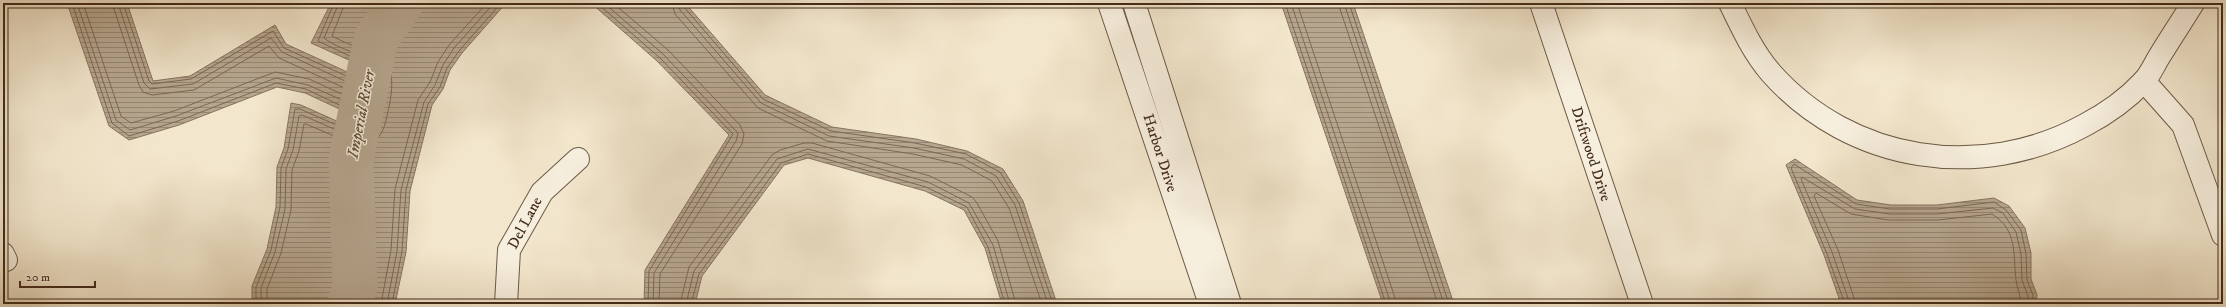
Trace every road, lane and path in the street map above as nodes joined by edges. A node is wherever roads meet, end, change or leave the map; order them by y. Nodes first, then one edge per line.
1 (1109, 3) edge
2 (1134, 3) edge
3 (1541, 3) edge
4 (1730, 3) edge
5 (2193, 3) edge
6 (2144, 81) junction
7 (578, 159) dead end
8 (2223, 235) edge
9 (506, 304) edge
10 (1210, 304) edge
11 (1230, 304) edge
12 (1642, 304) edge

1 - 10 street, Harbor Drive
2 - 11 street, Harbor Drive
3 - 12 street, Driftwood Drive
4 - 6 street
5 - 6 street
6 - 8 street
7 - 9 street, Del Lane

